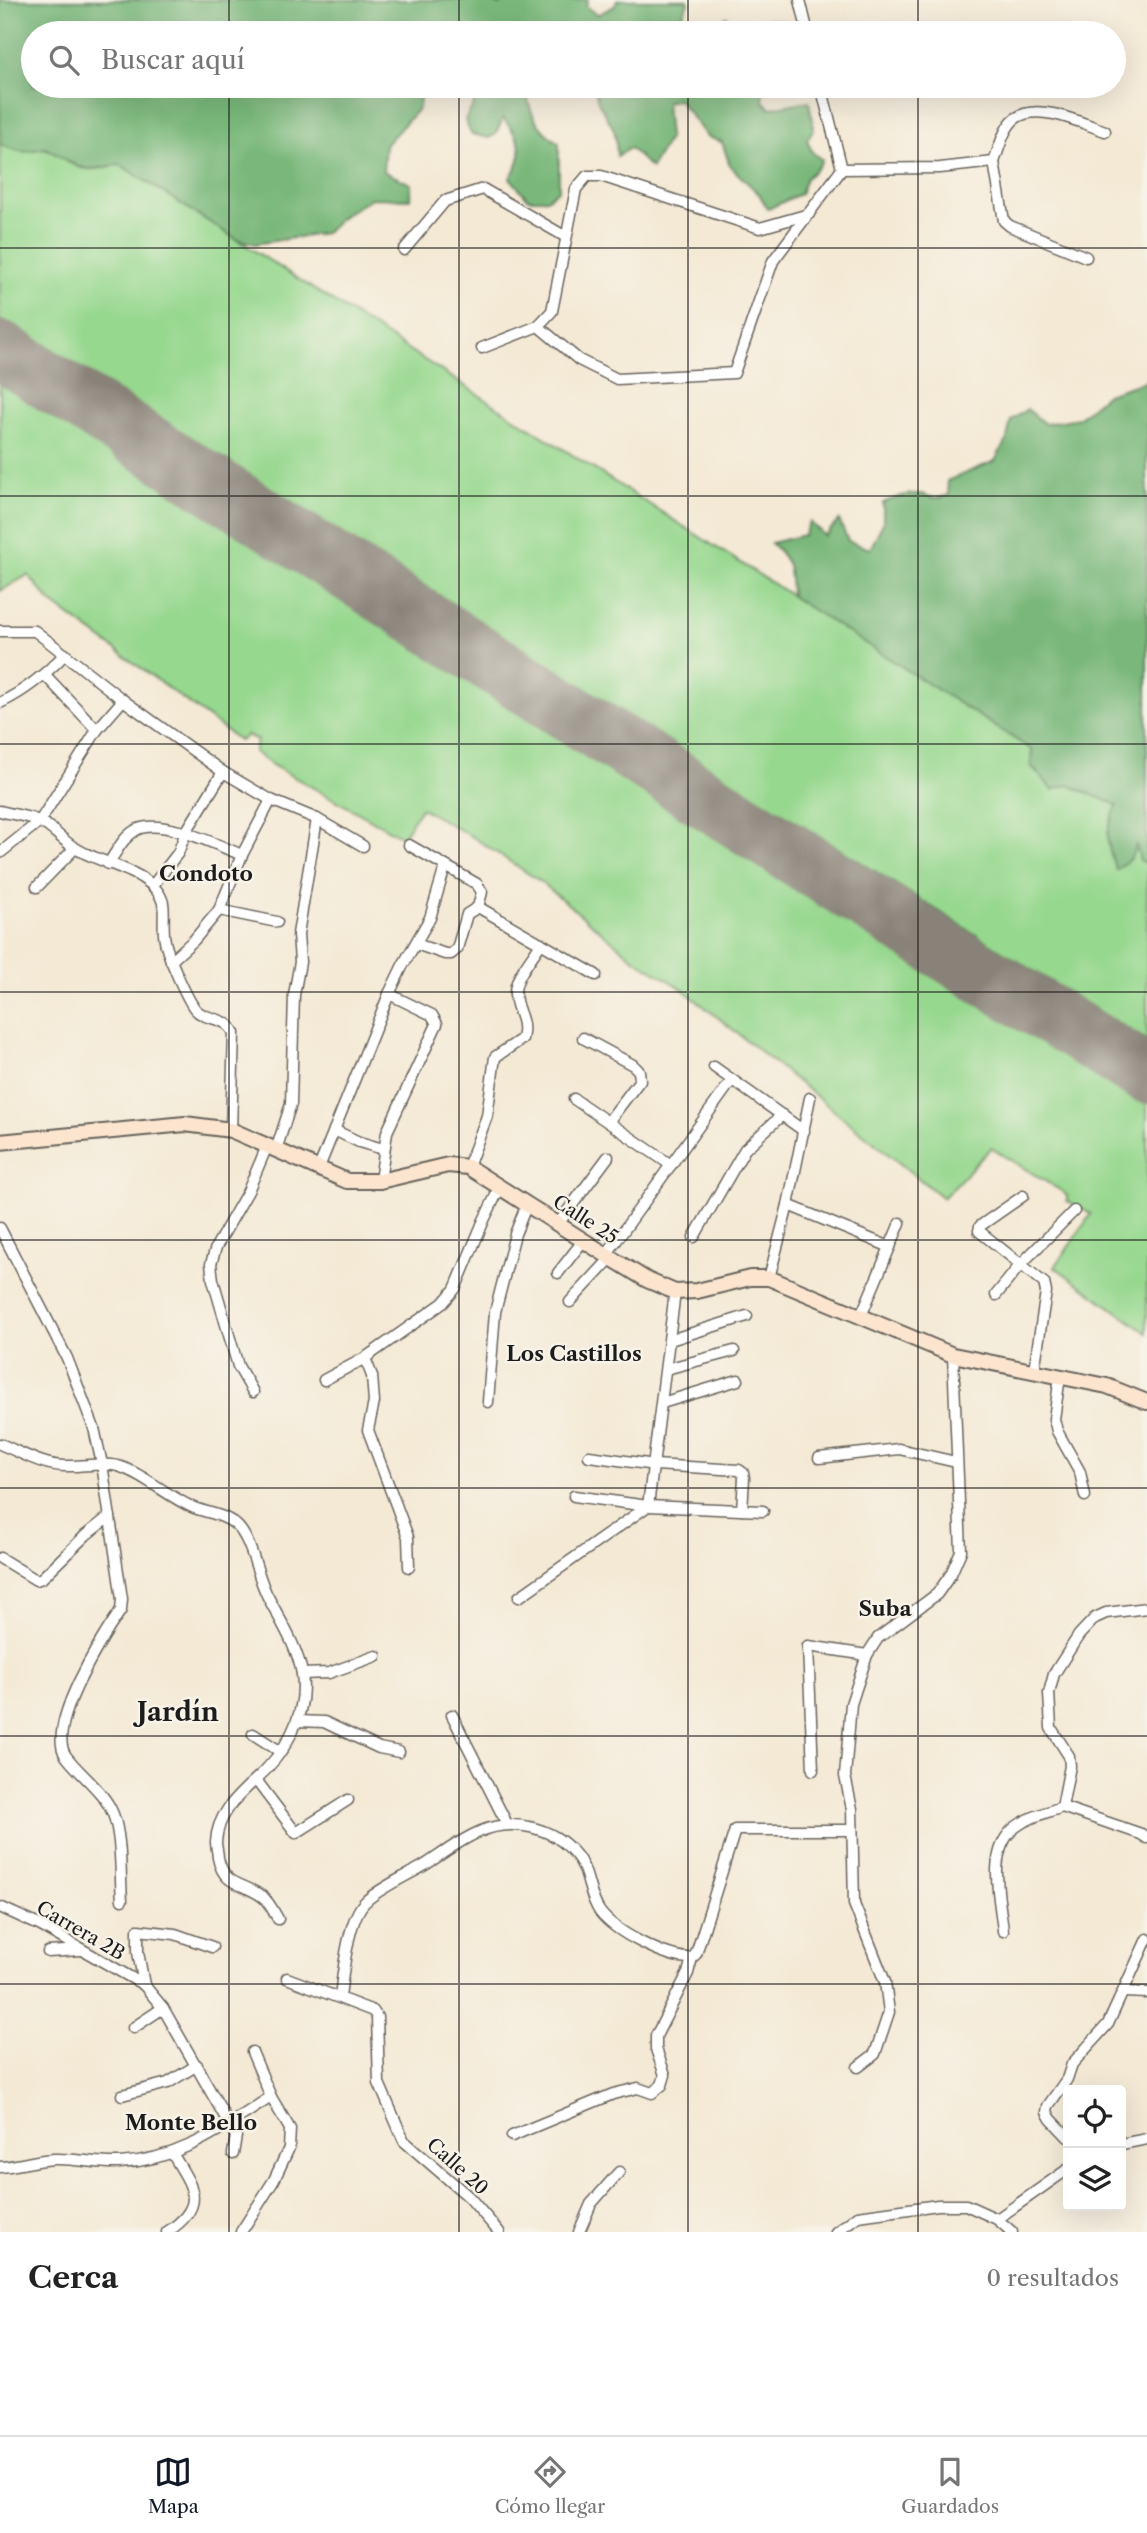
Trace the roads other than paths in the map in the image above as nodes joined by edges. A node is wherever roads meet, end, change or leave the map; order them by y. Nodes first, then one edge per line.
1 (800, 0) edge
2 (805, 21) edge
3 (824, 98) edge
4 (1105, 131) dead end
5 (994, 162) junction
6 (842, 169) junction
7 (809, 215) junction
8 (566, 237) junction
9 (404, 250) dead end
10 (1086, 257) dead end
11 (538, 326) junction
12 (482, 348) dead end
13 (0, 631) edge
14 (65, 654) junction
15 (45, 675) junction
16 (123, 700) junction
17 (0, 704) edge
18 (97, 730) junction
19 (223, 772) junction
20 (271, 800) junction
21 (0, 811) edge
22 (317, 819) junction
23 (40, 821) junction
24 (186, 832) junction
25 (409, 845) dead end
26 (363, 846) dead end
27 (75, 848) junction
28 (0, 853) edge
29 (242, 855) junction
30 (108, 864) junction
31 (445, 867) junction
32 (153, 884) junction
33 (37, 887) dead end
34 (478, 907) junction
35 (219, 910) junction
36 (277, 922) dead end
37 (541, 943) junction
38 (416, 944) junction
39 (171, 961) junction
40 (596, 975) dead end
41 (389, 994) junction
42 (583, 1038) dead end
43 (714, 1067) dead end
44 (732, 1080) junction
45 (810, 1098) dead end
46 (574, 1099) dead end
47 (782, 1115) junction
48 (608, 1122) junction
49 (231, 1130) junction
50 (334, 1130) junction
51 (803, 1131) junction
52 (0, 1142) edge
53 (272, 1148) junction
54 (383, 1149) junction
55 (607, 1157) dead end
56 (671, 1165) junction
57 (468, 1167) junction
58 (318, 1170) junction
59 (380, 1181) junction
60 (500, 1187) junction
61 (1023, 1196) dead end
62 (527, 1205) junction
63 (788, 1205) junction
64 (1074, 1211) dead end
65 (900, 1223) dead end
66 (558, 1224) junction
67 (0, 1228) edge
68 (694, 1237) dead end
69 (583, 1241) junction
70 (890, 1247) junction
71 (609, 1257) junction
72 (1021, 1264) junction
73 (558, 1273) dead end
74 (769, 1278) junction
75 (675, 1292) junction
76 (996, 1295) dead end
77 (570, 1302) dead end
78 (747, 1316) dead end
79 (861, 1316) junction
80 (670, 1340) junction
81 (734, 1351) dead end
82 (953, 1355) junction
83 (365, 1358) junction
84 (666, 1369) junction
85 (1034, 1371) junction
86 (1060, 1376) junction
87 (324, 1380) dead end
88 (738, 1380) dead end
89 (253, 1392) dead end
90 (488, 1402) dead end
91 (1147, 1402) edge
92 (662, 1403) junction
93 (0, 1444) edge
94 (589, 1456) dead end
95 (819, 1458) dead end
96 (956, 1462) junction
97 (102, 1464) junction
98 (655, 1465) junction
99 (574, 1496) dead end
100 (1085, 1496) dead end
101 (648, 1506) junction
102 (743, 1510) junction
103 (763, 1511) dead end
104 (110, 1516) junction
105 (0, 1558) edge
106 (410, 1567) dead end
107 (519, 1597) dead end
108 (1147, 1608) edge
109 (867, 1655) junction
110 (376, 1656) dead end
111 (302, 1674) junction
112 (452, 1715) dead end
113 (298, 1721) junction
114 (253, 1734) dead end
115 (281, 1752) junction
116 (398, 1752) dead end
117 (813, 1770) dead end
118 (256, 1780) junction
119 (348, 1800) dead end
120 (1062, 1807) junction
121 (507, 1824) junction
122 (851, 1830) junction
123 (1147, 1838) edge
124 (122, 1900) dead end
125 (0, 1907) edge
126 (278, 1919) dead end
127 (1003, 1931) dead end
128 (1147, 1940) edge
129 (212, 1947) dead end
130 (81, 1950) junction
131 (48, 1952) dead end
132 (1143, 1955) edge
133 (692, 1958) junction
134 (287, 1978) dead end
135 (144, 1985) junction
136 (1124, 1992) junction
137 (1147, 1993) edge
138 (340, 1997) junction
139 (163, 2008) junction
140 (133, 2028) dead end
141 (252, 2052) dead end
142 (197, 2065) junction
143 (858, 2067) dead end
144 (122, 2095) dead end
145 (271, 2097) junction
146 (229, 2123) junction
147 (1063, 2132) edge
148 (512, 2136) dead end
149 (1147, 2139) edge
150 (1126, 2143) edge
151 (172, 2153) junction
152 (233, 2154) dead end
153 (0, 2167) edge
154 (619, 2172) dead end
155 (1063, 2173) edge
156 (997, 2219) junction
157 (167, 2232) edge
158 (241, 2232) edge
159 (499, 2232) edge
160 (579, 2232) edge
161 (836, 2232) edge
162 (1012, 2232) edge

1 - 2 street
3 - 6 street
4 - 5 street
5 - 6 street
5 - 10 street
6 - 7 street
7 - 8 street
7 - 11 street
8 - 9 street
8 - 11 street
11 - 12 street
13 - 14 street
14 - 15 street
14 - 16 street
15 - 17 street
15 - 18 street
16 - 18 street
16 - 19 street
18 - 23 street
19 - 20 street
19 - 24 street
20 - 22 street
20 - 29 street
21 - 23 street
22 - 26 street
22 - 53 street
23 - 27 street
23 - 28 street
24 - 29 street
24 - 30 street
24 - 32 street
25 - 31 street
27 - 30 street
27 - 33 street
29 - 35 street
30 - 32 street
31 - 34 street
31 - 38 street
32 - 39 street
34 - 37 street
34 - 38 street
35 - 36 street
35 - 39 street
37 - 40 street
37 - 57 street
38 - 41 street
39 - 49 street
41 - 50 street
41 - 54 street
42 - 48 street
43 - 44 street
44 - 47 street
44 - 56 street
45 - 51 street
46 - 48 street
47 - 51 street
47 - 68 street
48 - 56 street
49 - 52 street
49 - 53 street
50 - 54 street
50 - 58 street
51 - 63 street
53 - 58 street
53 - 89 street
54 - 59 street
55 - 66 street
56 - 71 street
57 - 59 street
57 - 60 street, Calle 25
58 - 59 street
60 - 62 street, Calle 25
60 - 83 street
61 - 72 street
62 - 66 street, Calle 25
62 - 90 street
63 - 70 street
63 - 74 street
64 - 72 street
65 - 70 street
66 - 69 street, Calle 25
67 - 97 street
69 - 71 street, Calle 25
69 - 73 street
70 - 79 street
71 - 75 street, Calle 25
71 - 77 street
72 - 76 street
72 - 85 street
74 - 75 street
74 - 79 street
75 - 80 street
78 - 80 street
79 - 82 street
80 - 84 street
81 - 84 street
82 - 85 street
82 - 96 street
83 - 87 street
83 - 106 street
84 - 92 street
85 - 86 street
86 - 91 street
86 - 100 street
88 - 92 street
92 - 98 street
93 - 97 street
94 - 98 street
95 - 96 street
96 - 109 street
97 - 104 street
97 - 111 street
98 - 101 street
98 - 102 street
99 - 101 street
101 - 102 street
101 - 107 street
102 - 103 street
104 - 105 street
104 - 124 street
108 - 120 street
109 - 117 street
109 - 122 street
110 - 111 street
111 - 113 street
112 - 121 street
113 - 115 street
113 - 116 street
114 - 115 street
115 - 118 street
118 - 119 street
118 - 126 street
120 - 123 street
120 - 127 street
121 - 133 street
121 - 138 street
122 - 133 street
122 - 143 street
125 - 130 street, Carrera 2B
128 - 132 street
129 - 135 street
130 - 131 street
130 - 135 street, Carrera 2B
132 - 136 street
133 - 148 street
134 - 138 street, Calle 20
135 - 139 street
136 - 137 street
136 - 147 street
138 - 159 street, Calle 20
139 - 140 street
139 - 142 street
141 - 145 street
142 - 144 street
142 - 146 street
145 - 146 street
145 - 158 street
146 - 151 street
146 - 152 street
149 - 150 street
151 - 153 street
151 - 157 street
154 - 160 street
155 - 156 street
156 - 161 street
156 - 162 street

